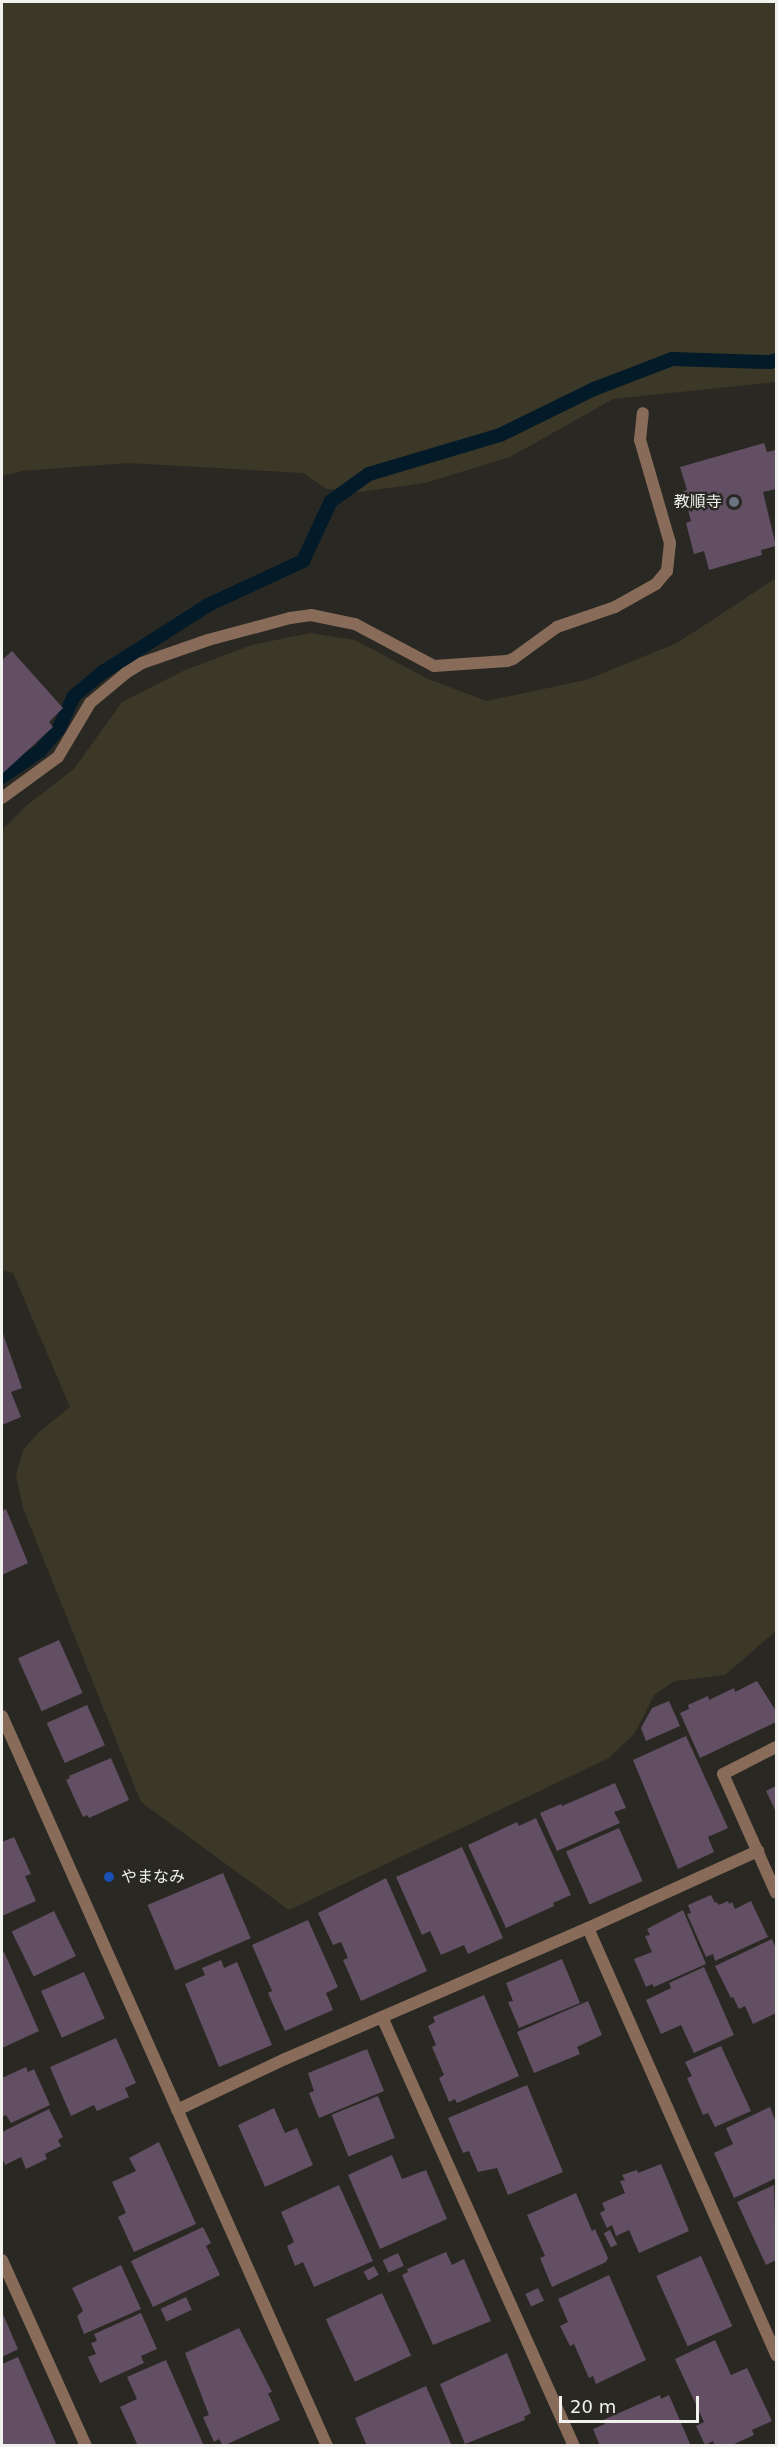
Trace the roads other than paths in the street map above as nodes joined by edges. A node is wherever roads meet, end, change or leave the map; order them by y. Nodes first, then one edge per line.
1 (643, 413) dead end
2 (2, 798) edge
3 (2, 1716) edge
4 (777, 1747) edge
5 (758, 1851) junction
6 (777, 1893) edge
7 (588, 1928) junction
8 (382, 2017) junction
9 (177, 2110) junction
10 (2, 2260) edge
11 (777, 2355) edge
12 (86, 2445) edge
13 (327, 2445) edge
14 (574, 2445) edge

1 - 2 street
3 - 9 street
4 - 5 street
5 - 6 street
5 - 7 street
7 - 8 street
7 - 11 street
8 - 9 street
8 - 14 street
9 - 13 street
10 - 12 street

